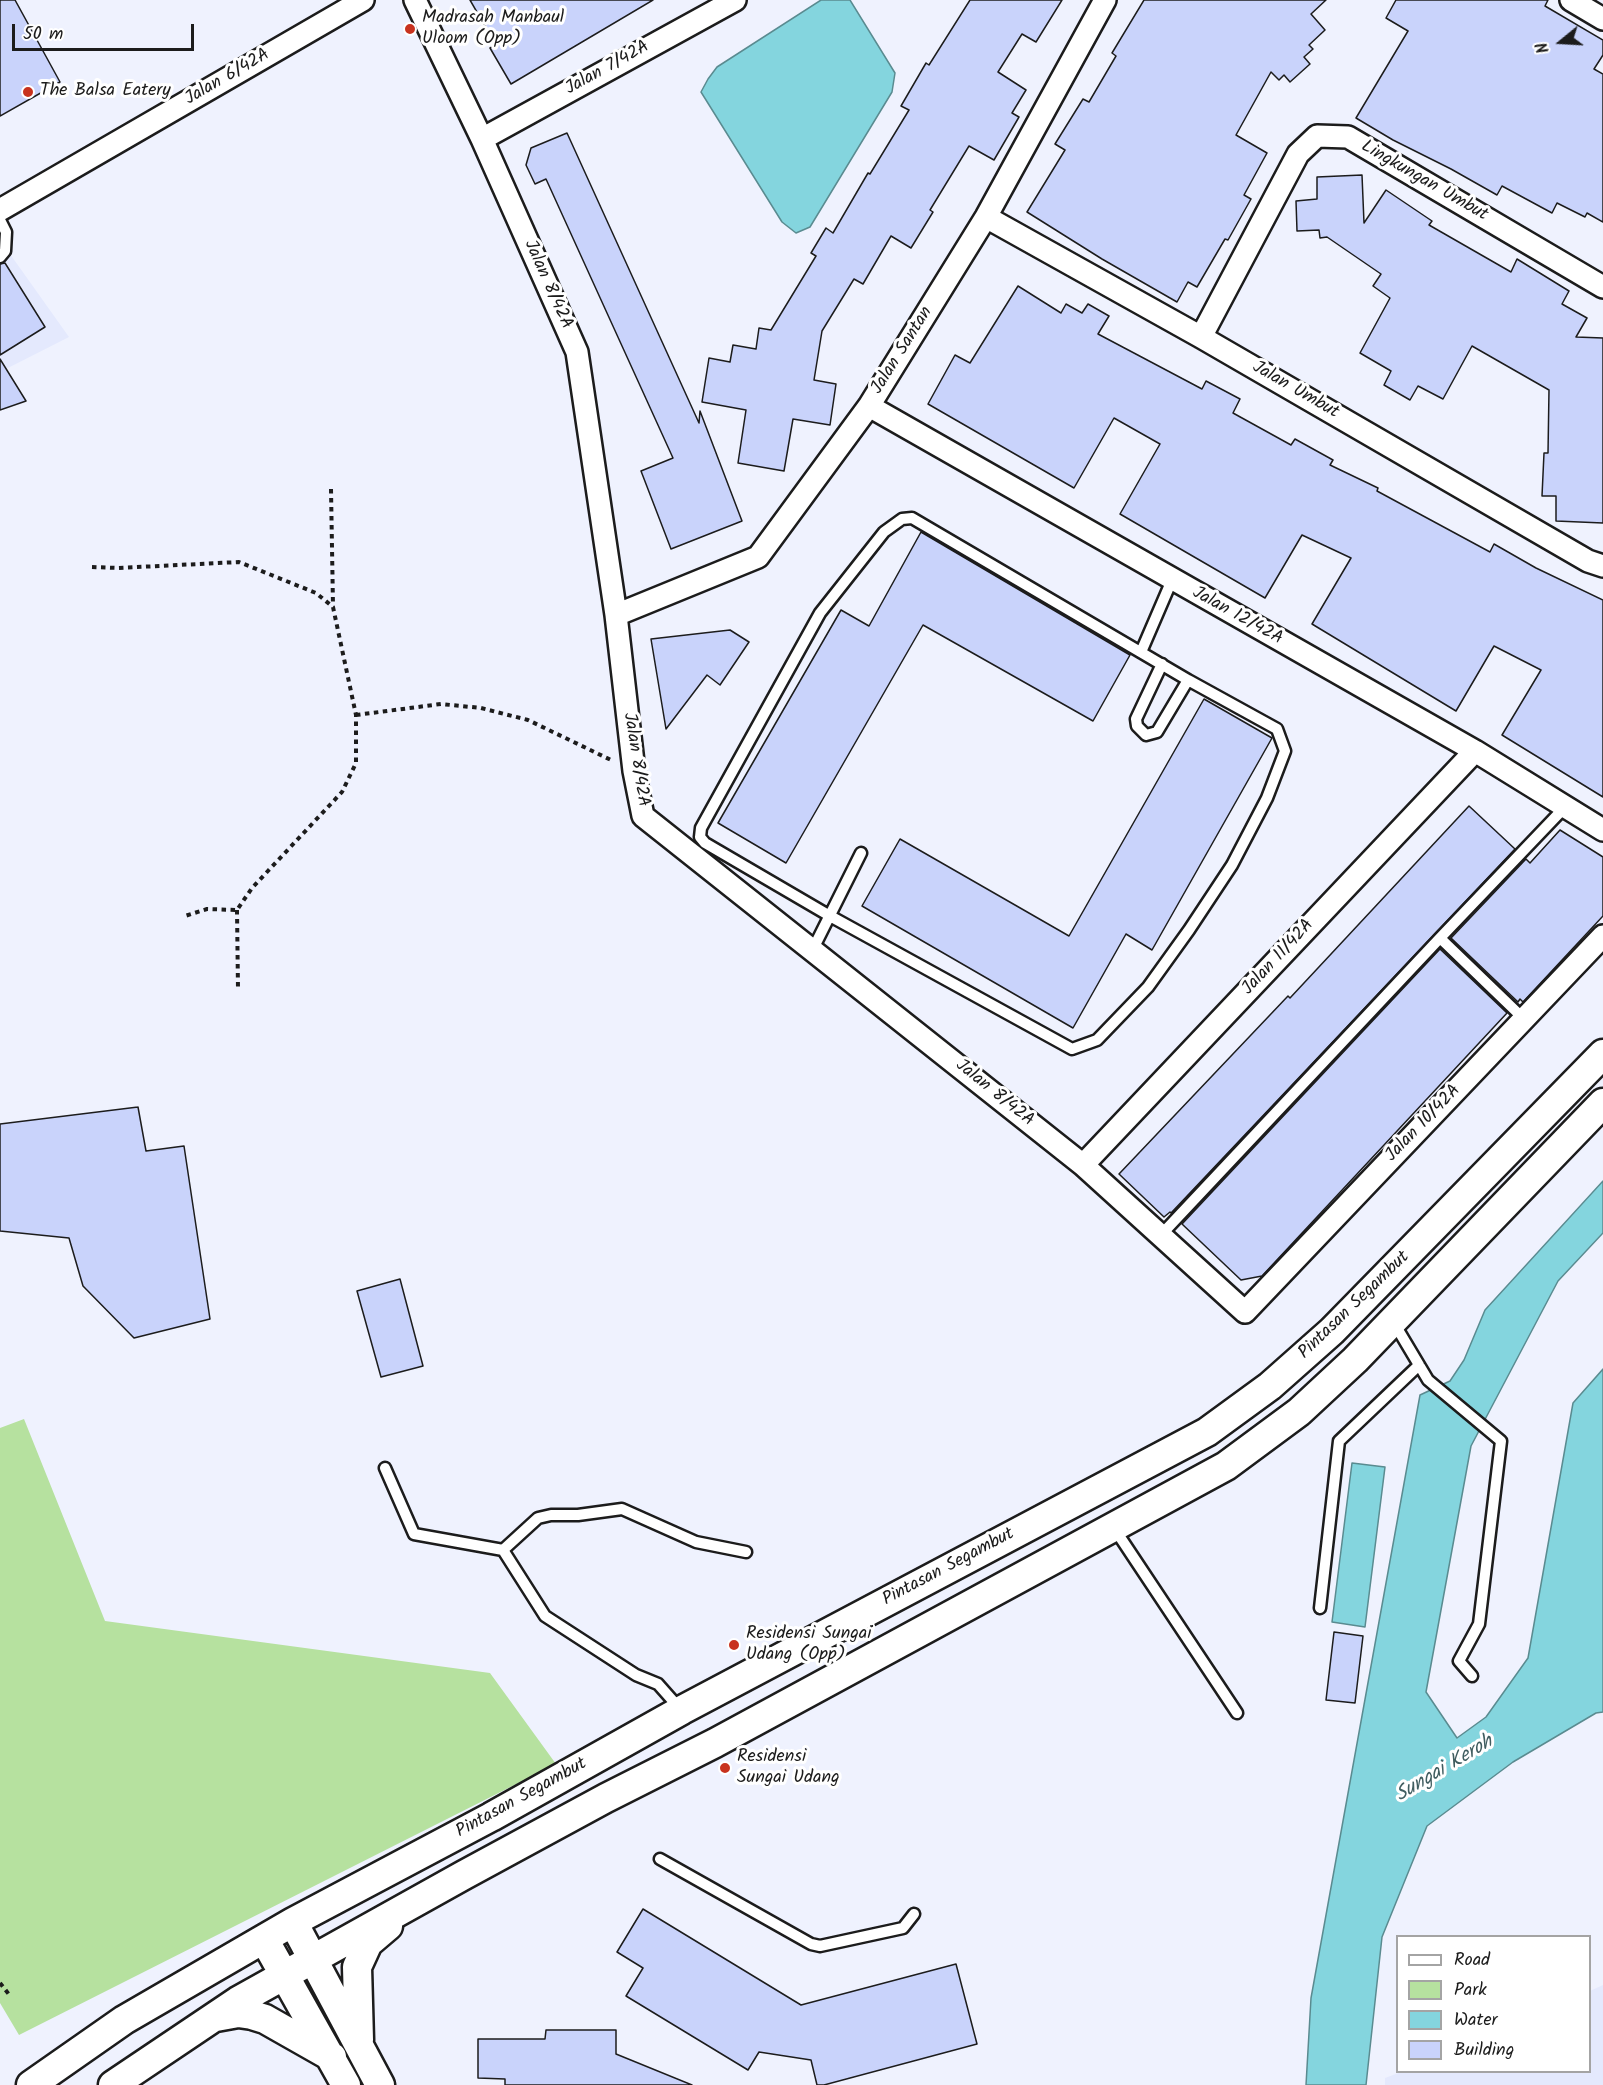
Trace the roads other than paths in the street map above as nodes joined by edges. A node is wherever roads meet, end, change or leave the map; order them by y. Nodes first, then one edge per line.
1 (363, 0) edge
2 (415, 0) edge
3 (735, 0) edge
4 (1105, 0) edge
5 (1571, 0) edge
6 (1603, 19) edge
7 (482, 139) junction
8 (0, 210) edge
9 (986, 218) junction
10 (0, 220) edge
11 (0, 257) edge
12 (1603, 287) edge
13 (1201, 337) junction
14 (869, 406) junction
15 (1603, 566) edge
16 (1172, 580) junction
17 (616, 615) junction
18 (1141, 652) junction
19 (1162, 664) junction
20 (1188, 680) junction
21 (1475, 751) junction
22 (1566, 806) junction
23 (1603, 830) edge
24 (861, 853) dead end
25 (831, 916) junction
26 (1603, 936) edge
27 (1440, 938) junction
28 (813, 949) junction
29 (1524, 1019) junction
30 (1603, 1054) edge
31 (1603, 1103) edge
32 (1083, 1165) junction
33 (1160, 1236) junction
34 (1245, 1312) joint
35 (1392, 1320) junction
36 (1419, 1365) junction
37 (385, 1468) dead end
38 (1114, 1527) junction
39 (503, 1550) junction
40 (746, 1552) dead end
41 (1320, 1608) dead end
42 (1472, 1676) dead end
43 (682, 1710) junction
44 (1237, 1713) dead end
45 (660, 1859) dead end
46 (414, 1904) junction
47 (914, 1914) dead end
48 (293, 1922) junction
49 (264, 1939) junction
50 (313, 1960) junction
51 (286, 1975) junction
52 (216, 2017) junction
53 (359, 2046) junction
54 (332, 2057) junction
55 (30, 2085) edge
56 (113, 2085) edge
57 (346, 2085) edge
58 (380, 2085) edge

1 - 8 street, Jalan 6/42A
2 - 7 street, Jalan 8/42A
3 - 7 street, Jalan 7/42A
4 - 9 street, Jalan Santan
5 - 6 street
7 - 17 street, Jalan 8/42A
9 - 13 street, Jalan Umbut
9 - 14 street, Jalan Santan
10 - 11 lane
12 - 13 street, Lingkungan Umbut
13 - 15 street, Jalan Umbut
14 - 16 street, Jalan 12/42A
14 - 17 street, Jalan Santan
16 - 18 lane
16 - 21 street, Jalan 12/42A
17 - 28 street, Jalan 8/42A
18 - 19 lane
18 - 25 lane
19 - 20 lane
19 - 20 lane
20 - 25 lane
21 - 22 street, Jalan 12/42A
21 - 32 street, Jalan 11/42A
22 - 23 street, Jalan 12/42A
22 - 27 lane
24 - 25 lane
25 - 28 lane
26 - 29 street, Jalan 10/42A
27 - 29 lane
27 - 33 lane
28 - 32 street, Jalan 8/42A
29 - 34 street, Jalan 10/42A
30 - 43 main road, Pintasan Segambut
31 - 35 main road, Pintasan Segambut
32 - 33 street, Jalan 8/42A
33 - 34 street, Jalan 8/42A
35 - 36 lane
35 - 38 main road, Pintasan Segambut
36 - 41 lane
36 - 42 lane
37 - 39 lane
38 - 44 lane
38 - 46 main road, Pintasan Segambut
39 - 40 lane
39 - 43 lane
43 - 48 main road, Pintasan Segambut
45 - 47 lane
46 - 50 main road, Pintasan Segambut
46 - 53 main road
48 - 49 main road, Pintasan Segambut
48 - 50 main road
49 - 51 main road
49 - 55 main road, Pintasan Segambut
50 - 51 main road, Pintasan Segambut
50 - 53 main road
51 - 52 main road, Pintasan Segambut
51 - 54 main road
52 - 54 main road
52 - 56 main road, Pintasan Segambut
53 - 58 main road
54 - 57 main road

